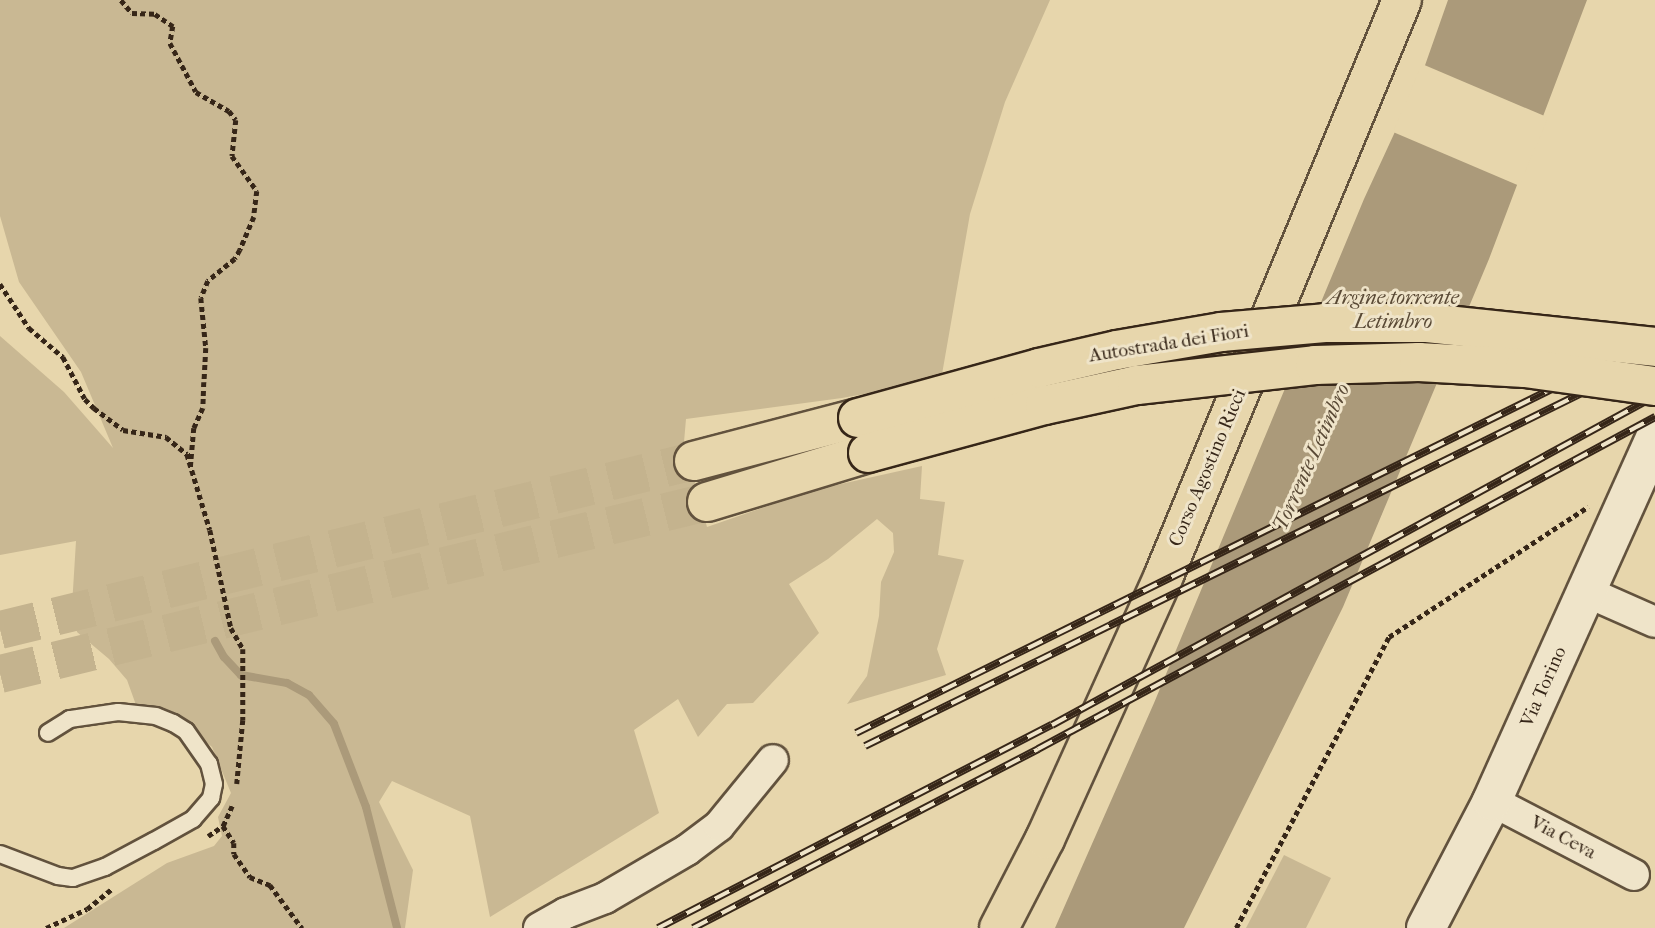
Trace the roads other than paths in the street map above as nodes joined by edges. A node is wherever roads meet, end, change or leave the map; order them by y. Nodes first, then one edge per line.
1 (1402, 0) edge
2 (1655, 347) edge
3 (1655, 386) edge
4 (863, 436) junction
5 (1654, 440) edge
6 (694, 461) tunnel mouth
7 (707, 502) tunnel mouth
8 (1587, 592) junction
9 (1655, 622) edge
10 (48, 733) dead end
11 (773, 760) dead end
12 (1492, 801) junction
13 (0, 854) edge
14 (1634, 875) dead end
15 (539, 928) edge
16 (999, 928) edge
17 (1426, 928) edge

1 - 16 main road, Corso Agostino Ricci
2 - 4 main road, Autostrada dei Fiori, bridge
3 - 4 main road, Autostrada dei Fiori, bridge
4 - 6 main road, Autostrada dei Fiori
4 - 7 main road, Autostrada dei Fiori
5 - 8 street, Via Torino
8 - 9 street
8 - 12 street, Via Torino
10 - 13 lane
11 - 15 street
12 - 14 street, Via Ceva
12 - 17 street, Via Torino

